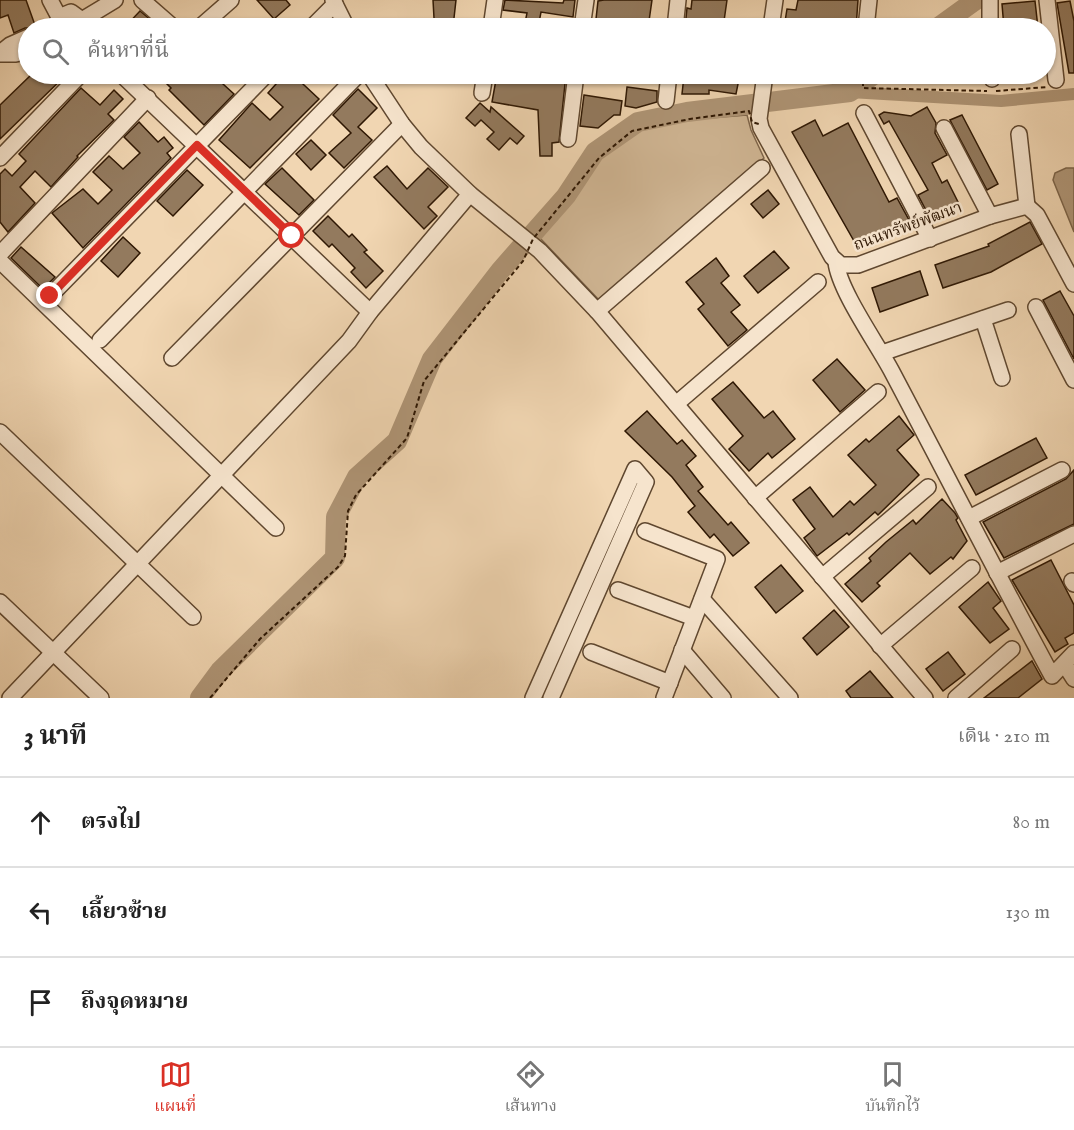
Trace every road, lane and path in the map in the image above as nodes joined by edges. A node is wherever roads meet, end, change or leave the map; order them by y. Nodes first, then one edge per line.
1 (50, 0) edge
2 (115, 0) edge
3 (142, 0) edge
4 (231, 0) edge
5 (495, 0) edge
6 (586, 0) edge
7 (678, 0) edge
8 (775, 0) edge
9 (869, 0) edge
10 (990, 0) edge
11 (1047, 0) edge
12 (334, 2) edge
13 (54, 18) edge
14 (64, 18) edge
15 (77, 18) edge
16 (91, 18) edge
17 (163, 18) edge
18 (210, 18) edge
19 (320, 18) edge
20 (342, 18) edge
21 (492, 18) edge
22 (583, 18) edge
23 (676, 18) edge
24 (772, 18) edge
25 (867, 18) edge
26 (990, 18) edge
27 (1049, 18) edge
28 (18, 41) edge
29 (18, 53) edge
30 (0, 54) edge
31 (71, 84) edge
32 (132, 84) edge
33 (257, 84) edge
34 (349, 84) edge
35 (376, 84) edge
36 (483, 84) edge
37 (575, 84) edge
38 (668, 84) edge
39 (763, 84) edge
40 (863, 84) edge
41 (1048, 84) edge
42 (482, 93) dead end
43 (148, 98) junction
44 (666, 101) dead end
45 (864, 113) dead end
46 (759, 122) junction
47 (402, 124) junction
48 (944, 128) dead end
49 (1019, 134) dead end
50 (568, 139) dead end
51 (197, 145) junction
52 (0, 158) edge
53 (762, 168) dead end
54 (243, 191) junction
55 (470, 194) junction
56 (1027, 206) junction
57 (990, 216) junction
58 (292, 236) junction
59 (930, 239) junction
60 (0, 254) edge
61 (0, 261) edge
62 (836, 262) junction
63 (818, 282) dead end
64 (1074, 284) edge
65 (50, 296) dead end
66 (1036, 307) dead end
67 (1008, 310) dead end
68 (597, 311) junction
69 (370, 312) junction
70 (983, 319) junction
71 (100, 340) dead end
72 (882, 353) junction
73 (172, 358) dead end
74 (1072, 373) edge
75 (1002, 378) dead end
76 (878, 392) dead end
77 (676, 404) junction
78 (0, 432) edge
79 (1062, 470) dead end
80 (222, 476) junction
81 (928, 487) dead end
82 (755, 498) junction
83 (969, 518) junction
84 (276, 528) dead end
85 (645, 531) dead end
86 (1074, 534) edge
87 (138, 566) junction
88 (972, 568) dead end
89 (997, 573) junction
90 (822, 578) junction
91 (618, 590) dead end
92 (702, 599) junction
93 (0, 602) edge
94 (193, 616) dead end
95 (694, 618) junction
96 (880, 646) junction
97 (1012, 649) dead end
98 (682, 651) junction
99 (591, 652) dead end
100 (54, 653) junction
101 (1074, 653) edge
102 (670, 683) junction
103 (10, 698) edge
104 (101, 698) edge
105 (210, 698) edge
106 (533, 698) edge
107 (551, 698) edge
108 (664, 698) edge
109 (723, 698) edge
110 (790, 698) edge
111 (925, 698) edge
112 (956, 698) edge

1 - 13 street
2 - 16 street
3 - 17 street
4 - 18 street
5 - 21 street
6 - 22 street
7 - 23 street
8 - 24 street
9 - 25 street
10 - 26 street
11 - 27 street
12 - 19 street
12 - 20 street
14 - 15 street
28 - 30 street
29 - 30 street
31 - 52 street
32 - 43 street
33 - 51 street
34 - 54 street
35 - 47 street
36 - 42 street
37 - 50 street
38 - 44 street
39 - 46 street
40 - 41 path
43 - 51 street
43 - 60 street
45 - 59 street
46 - 62 street, ถนนทรัพย์พัฒนา
46 - 105 path, bridge
47 - 55 street
47 - 58 street
48 - 57 street
49 - 56 street
51 - 54 street
51 - 65 street
53 - 68 street
54 - 58 street
54 - 71 street
55 - 68 street
55 - 69 street
56 - 57 street, ถนนทรัพย์พัฒนา
56 - 64 street
57 - 59 street, ถนนทรัพย์พัฒนา
58 - 69 street
58 - 73 street
59 - 62 street, ถนนทรัพย์พัฒนา
61 - 80 street
62 - 72 street
63 - 77 street
66 - 74 street
67 - 70 street
68 - 77 street
69 - 80 street
70 - 72 street
70 - 75 street
72 - 83 street
76 - 82 street
77 - 82 street
78 - 87 street
79 - 83 street
80 - 84 street
80 - 87 street
81 - 90 street
82 - 90 street
83 - 89 street
85 - 92 street
86 - 89 street
87 - 94 street
87 - 100 street
88 - 96 street
89 - 101 street
90 - 96 street
91 - 95 street
92 - 95 street
92 - 110 street
93 - 100 street
95 - 98 street
96 - 111 street
97 - 112 street
98 - 102 street
98 - 109 street
99 - 102 street
100 - 103 street
100 - 104 street
102 - 108 street
106 - 107 street

